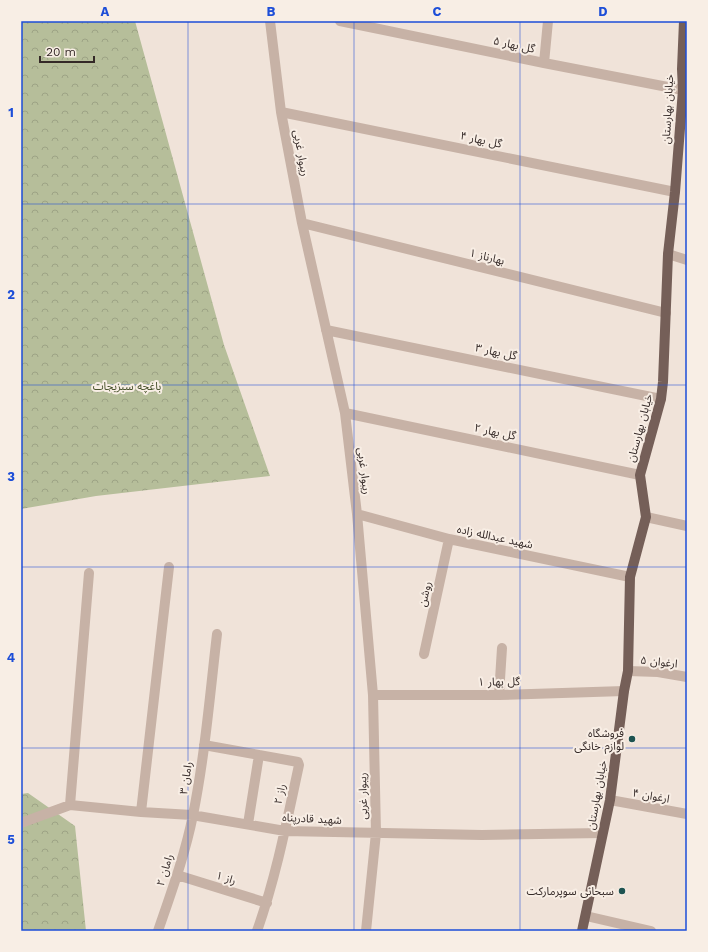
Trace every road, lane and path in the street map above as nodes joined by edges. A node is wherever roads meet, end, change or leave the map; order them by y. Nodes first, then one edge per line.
1 (270, 21) edge
2 (340, 21) edge
3 (548, 21) edge
4 (684, 21) edge
5 (544, 63) junction
6 (685, 70) edge
7 (683, 90) junction
8 (281, 112) junction
9 (675, 192) junction
10 (302, 224) junction
11 (668, 254) junction
12 (687, 260) edge
13 (666, 313) junction
14 (326, 330) junction
15 (661, 398) junction
16 (344, 413) junction
17 (640, 475) junction
18 (357, 514) junction
19 (646, 517) junction
20 (687, 526) edge
21 (449, 539) junction
22 (168, 567) dead end
23 (89, 573) dead end
24 (630, 577) junction
25 (216, 634) dead end
26 (502, 648) dead end
27 (424, 654) dead end
28 (628, 671) junction
29 (687, 677) edge
30 (624, 691) junction
31 (373, 695) junction
32 (499, 695) junction
33 (204, 745) junction
34 (260, 755) junction
35 (610, 800) junction
36 (70, 805) junction
37 (141, 812) junction
38 (687, 814) edge
39 (192, 815) junction
40 (21, 822) edge
41 (248, 824) junction
42 (285, 831) junction
43 (376, 833) junction
44 (602, 833) junction
45 (177, 875) junction
46 (267, 903) junction
47 (586, 916) junction
48 (158, 931) edge
49 (257, 931) edge
50 (366, 931) edge
51 (582, 931) edge
52 (651, 931) edge

1 - 8 street, ریبوار غربی
2 - 5 street, گل بهار ۵
3 - 5 street
4 - 6 main road, خیابان بهارستان
5 - 7 street, گل بهار ۵
6 - 7 main road, خیابان بهارستان
7 - 9 main road, خیابان بهارستان
8 - 9 street, گل بهار ۴
8 - 10 street, ریبوار غربی
9 - 11 main road, خیابان بهارستان
10 - 13 street, بهارناز ۱
10 - 14 street, ریبوار غربی
11 - 12 street
11 - 13 main road, خیابان بهارستان
13 - 15 main road, خیابان بهارستان
14 - 15 street, گل بهار ۳
14 - 16 street, ریبوار غربی
15 - 17 main road, خیابان بهارستان
16 - 17 street, گل بهار ۲
16 - 18 street, ریبوار غربی
17 - 19 main road, خیابان بهارستان
18 - 21 street, شهید عبدالله زاده
18 - 31 street, ریبوار غربی
19 - 20 street
19 - 24 main road, خیابان بهارستان
21 - 24 street, شهید عبدالله زاده
21 - 27 street, روشن
22 - 37 street
23 - 36 street
24 - 28 main road, خیابان بهارستان
25 - 33 street, رامان ۳
26 - 32 street
28 - 29 street, ارغوان ۵
28 - 30 main road, خیابان بهارستان
30 - 32 street, گل بهار ۱
30 - 35 main road, خیابان بهارستان
31 - 32 street, گل بهار ۱
31 - 43 street, ریبوار غربی
33 - 34 street
33 - 39 street, رامان ۳
34 - 41 street
34 - 42 street, راز ۲
35 - 38 street, ارغوان ۴
35 - 44 main road, خیابان بهارستان
36 - 37 street, شهید قادرپناه
36 - 40 street
37 - 39 street, شهید قادرپناه
39 - 41 street, شهید قادرپناه
39 - 45 street, رامان ۲
41 - 42 street, شهید قادرپناه
42 - 43 street, شهید قادرپناه
42 - 46 street, راز ۲
43 - 44 street, شهید قادرپناه
43 - 50 street, ریبوار غربی
44 - 47 main road, خیابان بهارستان
45 - 46 street, راز ۱
45 - 48 street, رامان ۲
46 - 49 street, راز ۲
47 - 51 main road, خیابان بهارستان
47 - 52 street

